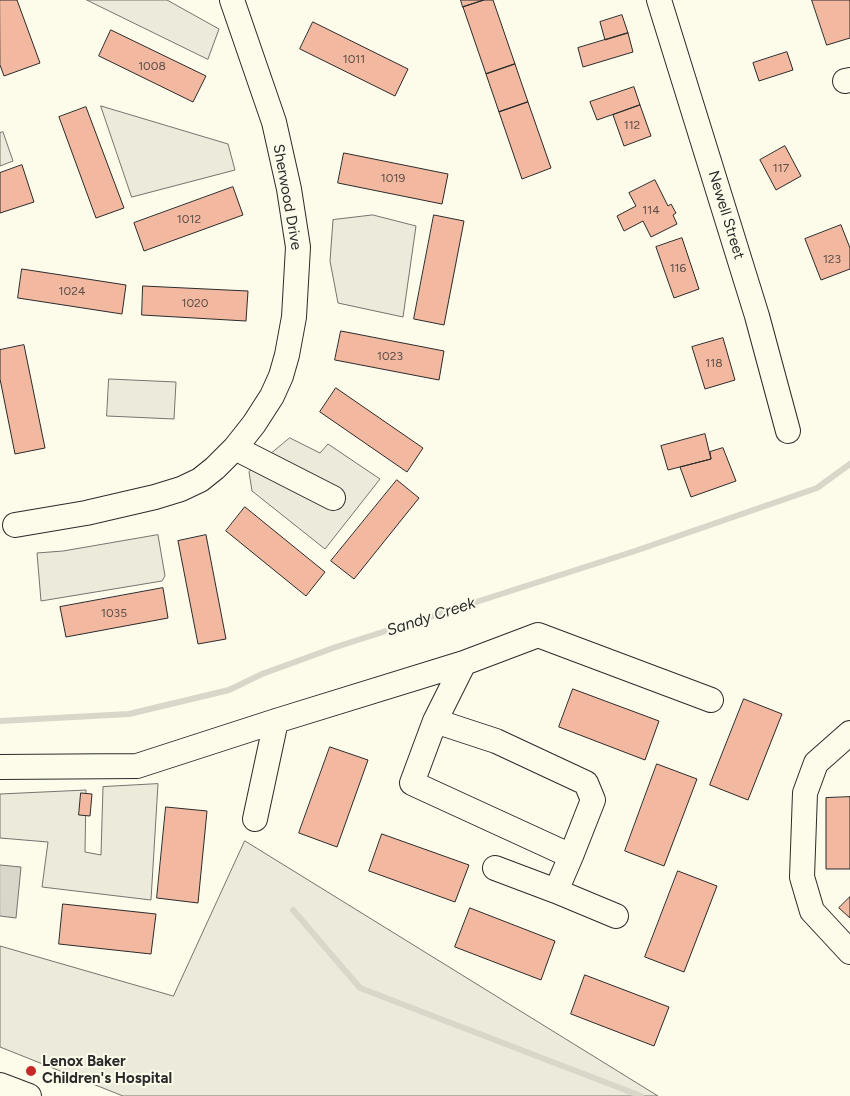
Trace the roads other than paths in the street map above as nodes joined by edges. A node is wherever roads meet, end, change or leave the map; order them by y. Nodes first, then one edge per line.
1 (232, 0) edge
2 (659, 0) edge
3 (788, 431) dead end
4 (236, 448) junction
5 (333, 498) dead end
6 (16, 525) dead end
7 (464, 663) junction
8 (711, 700) dead end
9 (276, 721) junction
10 (435, 721) junction
11 (850, 733) edge
12 (0, 767) edge
13 (255, 819) dead end
14 (571, 856) junction
15 (495, 868) dead end
16 (556, 891) junction
17 (616, 916) dead end
18 (850, 952) edge
19 (0, 1085) edge
20 (29, 1096) edge

1 - 4 street, Sherwood Drive
2 - 3 street, Newell Street
4 - 5 street
4 - 6 street, Sherwood Drive
7 - 8 street
7 - 9 street
7 - 10 street
9 - 12 street
9 - 13 street
10 - 14 street
10 - 14 street
11 - 18 street
14 - 16 street
15 - 16 street
16 - 17 street
19 - 20 street

